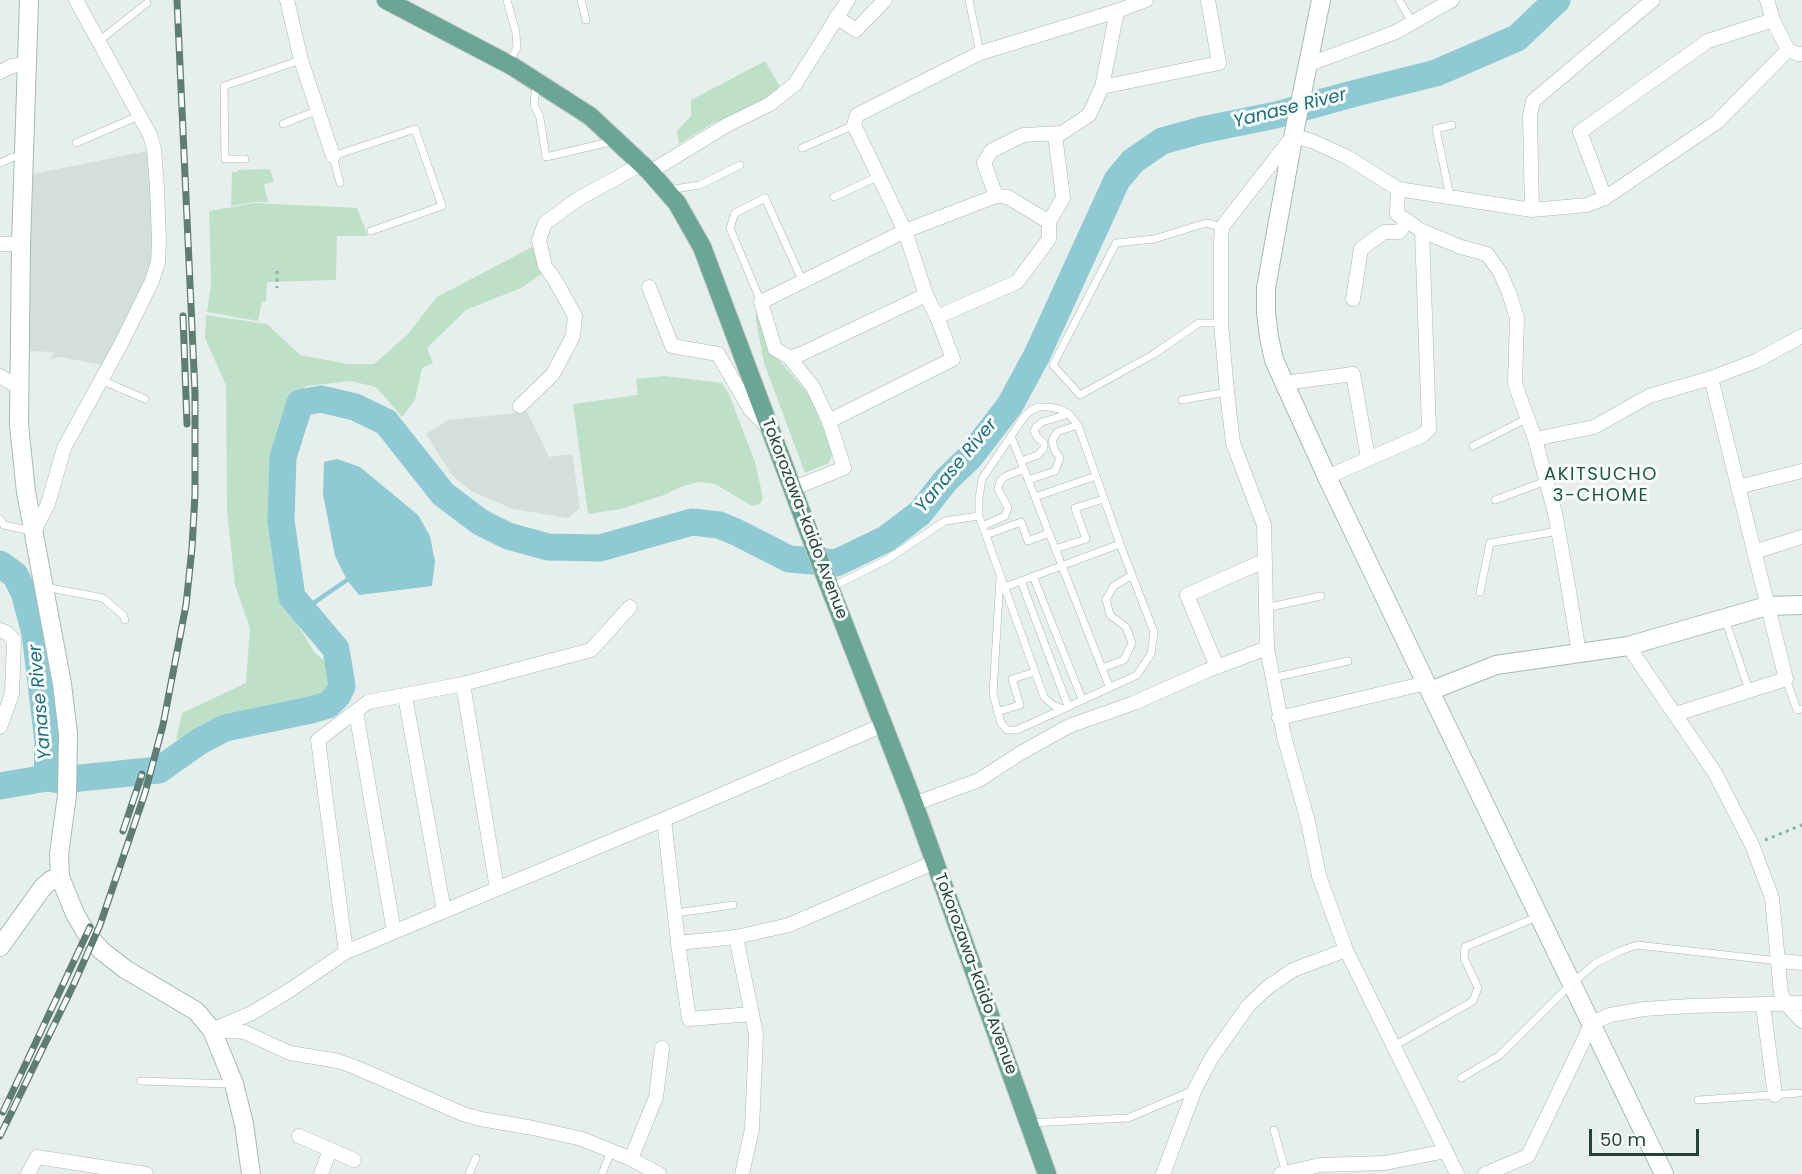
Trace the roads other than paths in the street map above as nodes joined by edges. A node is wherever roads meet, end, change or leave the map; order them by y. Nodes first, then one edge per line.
1 (29, 0) edge
2 (76, 0) edge
3 (287, 0) edge
4 (507, 0) edge
5 (581, 0) edge
6 (848, 0) edge
7 (885, 0) edge
8 (969, 0) edge
9 (1146, 0) edge
10 (1208, 0) edge
11 (1321, 0) edge
12 (1399, 0) edge
13 (1452, 0) edge
14 (1653, 0) edge
15 (1767, 0) edge
16 (390, 1) edge
17 (147, 3) dead end
18 (1117, 11) junction
19 (836, 17) junction
20 (586, 20) dead end
21 (1773, 20) junction
22 (1412, 22) junction
23 (99, 40) junction
24 (980, 52) junction
25 (1798, 55) edge
26 (301, 60) junction
27 (28, 64) junction
28 (508, 64) junction
29 (1306, 68) junction
30 (0, 72) edge
31 (537, 82) junction
32 (1102, 87) junction
33 (318, 111) junction
34 (141, 115) junction
35 (283, 124) dead end
36 (854, 125) junction
37 (1452, 125) dead end
38 (1294, 134) junction
39 (1055, 135) junction
40 (617, 140) junction
41 (76, 143) dead end
42 (802, 148) dead end
43 (333, 156) junction
44 (24, 158) junction
45 (244, 159) dead end
46 (0, 163) edge
47 (740, 165) dead end
48 (646, 168) junction
49 (879, 176) junction
50 (340, 183) dead end
51 (1398, 189) junction
52 (666, 191) junction
53 (996, 196) junction
54 (834, 197) dead end
55 (1450, 197) junction
56 (1605, 198) junction
57 (1532, 210) junction
58 (1049, 222) junction
59 (1408, 222) junction
60 (1222, 227) junction
61 (371, 231) dead end
62 (905, 231) junction
63 (1422, 231) junction
64 (0, 244) edge
65 (21, 244) junction
66 (803, 282) junction
67 (649, 287) dead end
68 (926, 295) junction
69 (1353, 299) dead end
70 (761, 302) junction
71 (937, 317) junction
72 (1221, 323) junction
73 (1802, 336) edge
74 (789, 357) junction
75 (0, 376) edge
76 (1711, 378) junction
77 (101, 380) junction
78 (1284, 383) junction
79 (18, 387) junction
80 (1227, 392) junction
81 (145, 399) dead end
82 (1182, 400) dead end
83 (520, 406) dead end
84 (1069, 414) junction
85 (1528, 418) junction
86 (829, 421) junction
87 (1078, 425) junction
88 (772, 432) junction
89 (1011, 436) junction
90 (1535, 439) junction
91 (1473, 446) dead end
92 (1368, 458) junction
93 (1021, 461) junction
94 (1024, 469) junction
95 (1802, 471) edge
96 (1096, 476) junction
97 (1327, 477) junction
98 (1028, 480) junction
99 (1546, 481) junction
100 (1738, 487) junction
101 (792, 489) junction
102 (1035, 497) junction
103 (1104, 499) junction
104 (1495, 500) dead end
105 (979, 516) junction
106 (0, 519) edge
107 (983, 526) junction
108 (33, 531) junction
109 (1558, 531) junction
110 (1049, 533) junction
111 (986, 535) junction
112 (1802, 537) edge
113 (1120, 544) junction
114 (1055, 549) junction
115 (1754, 552) junction
116 (1264, 561) junction
117 (1062, 566) junction
118 (1000, 575) junction
119 (1132, 575) junction
120 (1033, 576) junction
121 (1020, 581) junction
122 (828, 583) junction
123 (45, 587) junction
124 (1005, 587) junction
125 (1480, 592) dead end
126 (1321, 596) dead end
127 (1802, 605) edge
128 (1767, 606) junction
129 (630, 607) dead end
130 (1265, 608) junction
131 (1725, 619) junction
132 (125, 620) dead end
133 (0, 630) edge
134 (1628, 646) junction
135 (1267, 648) junction
136 (1579, 653) junction
137 (1348, 661) dead end
138 (1216, 667) junction
139 (1102, 668) junction
140 (1035, 672) junction
141 (1272, 678) junction
142 (1786, 679) junction
143 (463, 684) junction
144 (1109, 686) junction
145 (1428, 687) junction
146 (1749, 690) junction
147 (405, 696) junction
148 (1082, 699) junction
149 (4, 706) edge
150 (1066, 707) junction
151 (1802, 709) edge
152 (356, 712) junction
153 (997, 712) junction
154 (1676, 714) junction
155 (1279, 718) junction
156 (883, 725) junction
157 (0, 727) edge
158 (914, 804) junction
159 (664, 819) junction
160 (935, 862) junction
161 (60, 877) junction
162 (496, 889) junction
163 (733, 904) dead end
164 (444, 911) junction
165 (676, 913) junction
166 (1540, 916) junction
167 (394, 932) junction
168 (736, 937) junction
169 (678, 944) junction
170 (0, 947) edge
171 (1346, 950) junction
172 (346, 952) junction
173 (1779, 961) junction
174 (1802, 963) edge
175 (1572, 982) junction
176 (1786, 1004) junction
177 (1802, 1004) edge
178 (1763, 1006) junction
179 (752, 1014) junction
180 (1802, 1020) edge
181 (1592, 1023) junction
182 (212, 1030) junction
183 (1394, 1046) junction
184 (662, 1048) dead end
185 (1461, 1078) dead end
186 (141, 1081) dead end
187 (234, 1084) junction
188 (1196, 1089) junction
189 (1799, 1093) dead end
190 (1775, 1095) junction
191 (1698, 1100) dead end
192 (1028, 1123) junction
193 (1274, 1130) dead end
194 (299, 1136) dead end
195 (330, 1150) junction
196 (1446, 1150) junction
197 (612, 1151) junction
198 (476, 1158) dead end
199 (631, 1159) junction
200 (354, 1160) dead end
201 (28, 1174) edge
202 (146, 1174) edge
203 (251, 1174) edge
204 (321, 1174) edge
205 (469, 1174) edge
206 (602, 1174) edge
207 (659, 1174) edge
208 (742, 1174) edge
209 (1047, 1174) edge
210 (1164, 1174) edge
211 (1284, 1174) edge
212 (1456, 1174) edge
213 (1485, 1174) edge
214 (1664, 1174) edge

1 - 27 street
2 - 23 street
3 - 26 street
4 - 28 lane
5 - 20 lane
6 - 19 street
7 - 19 street
8 - 24 lane
9 - 18 street
10 - 32 street
11 - 29 street
12 - 22 lane
13 - 22 street
14 - 57 street
15 - 21 street
16 - 28 main road, Tokorozawa-kaido Avenue
17 - 23 lane
18 - 24 street
18 - 32 street
19 - 48 street
21 - 25 street
21 - 56 street
22 - 29 street
23 - 34 street
24 - 36 street
25 - 56 street
26 - 33 street
26 - 45 lane
27 - 30 street
27 - 44 street
28 - 31 main road, Tokorozawa-kaido Avenue
29 - 38 street
31 - 40 main road, Tokorozawa-kaido Avenue
31 - 40 lane
32 - 39 street
33 - 35 lane
33 - 43 street
34 - 41 lane
34 - 77 street
36 - 42 lane
36 - 49 street
37 - 55 lane
38 - 51 street
38 - 60 street
38 - 78 street
39 - 53 street
39 - 58 street
40 - 48 main road, Tokorozawa-kaido Avenue
43 - 50 lane
43 - 61 lane
44 - 46 lane
44 - 65 street
47 - 52 lane
48 - 52 main road, Tokorozawa-kaido Avenue
48 - 83 street
49 - 54 lane
49 - 62 street
51 - 55 street
51 - 59 street
52 - 88 main road, Tokorozawa-kaido Avenue
53 - 58 street
53 - 62 street
55 - 57 street
56 - 57 street
58 - 71 street
59 - 63 street
59 - 69 street
60 - 72 street
60 - 72 lane
62 - 66 street
62 - 68 street
63 - 85 street
63 - 92 street
64 - 65 street
65 - 79 street
66 - 70 street
66 - 70 lane
67 - 88 street
68 - 71 street
68 - 74 street
70 - 74 street
71 - 86 street
72 - 80 street
73 - 76 street
74 - 86 street
75 - 79 street
76 - 90 street
76 - 100 street
77 - 81 lane
77 - 108 street
78 - 92 street
78 - 97 street
79 - 108 street
80 - 82 lane
80 - 116 street
84 - 87 lane
84 - 89 lane
84 - 93 lane
85 - 90 street
85 - 91 lane
86 - 101 street
87 - 96 lane
87 - 98 lane
88 - 101 main road, Tokorozawa-kaido Avenue
89 - 93 lane
89 - 105 lane
90 - 99 street
92 - 97 street
93 - 94 lane
94 - 98 lane
94 - 107 lane
95 - 100 street
96 - 102 lane
96 - 103 lane
97 - 145 street
98 - 102 lane
99 - 104 lane
99 - 109 street
100 - 115 street
101 - 122 main road, Tokorozawa-kaido Avenue
102 - 110 lane
103 - 113 lane
103 - 114 lane
105 - 107 lane
105 - 122 lane
106 - 108 lane
107 - 111 lane
108 - 123 street
109 - 125 lane
109 - 136 street
110 - 111 lane
110 - 114 lane
111 - 118 lane
112 - 115 street
113 - 117 lane
113 - 119 lane
114 - 117 lane
115 - 128 street
116 - 130 street
116 - 138 street
117 - 120 lane
117 - 139 lane
118 - 124 lane
118 - 153 lane
119 - 139 lane
119 - 144 lane
120 - 121 lane
120 - 148 lane
121 - 124 lane
121 - 150 lane
122 - 156 main road, Tokorozawa-kaido Avenue
123 - 132 lane
123 - 161 street
124 - 140 lane
126 - 130 lane
127 - 128 street
128 - 131 street
128 - 142 street
129 - 143 street
130 - 135 street
131 - 134 street
131 - 146 lane
133 - 149 street
134 - 136 street
134 - 154 street
135 - 138 street
135 - 141 street
136 - 145 street
137 - 141 lane
138 - 158 street
139 - 144 lane
140 - 150 lane
140 - 153 lane
141 - 155 street
142 - 146 street
142 - 151 lane
143 - 147 street
143 - 162 street
144 - 148 lane
145 - 155 street
145 - 166 street
146 - 154 street
147 - 152 street
147 - 164 street
148 - 150 lane
149 - 157 street
150 - 153 lane
152 - 167 street
152 - 172 street
154 - 173 street
155 - 171 street
156 - 158 main road, Tokorozawa-kaido Avenue
156 - 159 street
158 - 160 main road, Tokorozawa-kaido Avenue
159 - 162 street
159 - 165 street
160 - 168 street
160 - 192 main road, Tokorozawa-kaido Avenue
161 - 170 street
161 - 182 street
162 - 164 street
163 - 165 lane
164 - 167 street
165 - 169 street
166 - 175 street
166 - 183 lane
167 - 172 street
168 - 169 street
168 - 179 street
169 - 179 street
171 - 183 street
171 - 188 street
172 - 182 street
173 - 174 street
173 - 175 lane
173 - 176 street
175 - 181 street
175 - 185 lane
176 - 177 street
176 - 178 street
176 - 180 street
178 - 181 street
178 - 190 street
179 - 208 street
181 - 213 street
181 - 214 street
182 - 187 street
182 - 197 street
183 - 196 street
184 - 199 street
186 - 187 lane
187 - 203 street
188 - 192 lane
188 - 210 street
189 - 190 lane
190 - 191 lane
192 - 209 main road, Tokorozawa-kaido Avenue
193 - 211 lane
194 - 195 street
195 - 200 street
195 - 204 street
196 - 211 street
196 - 212 street
197 - 199 street
197 - 206 lane
198 - 205 lane
199 - 207 street
201 - 202 street

